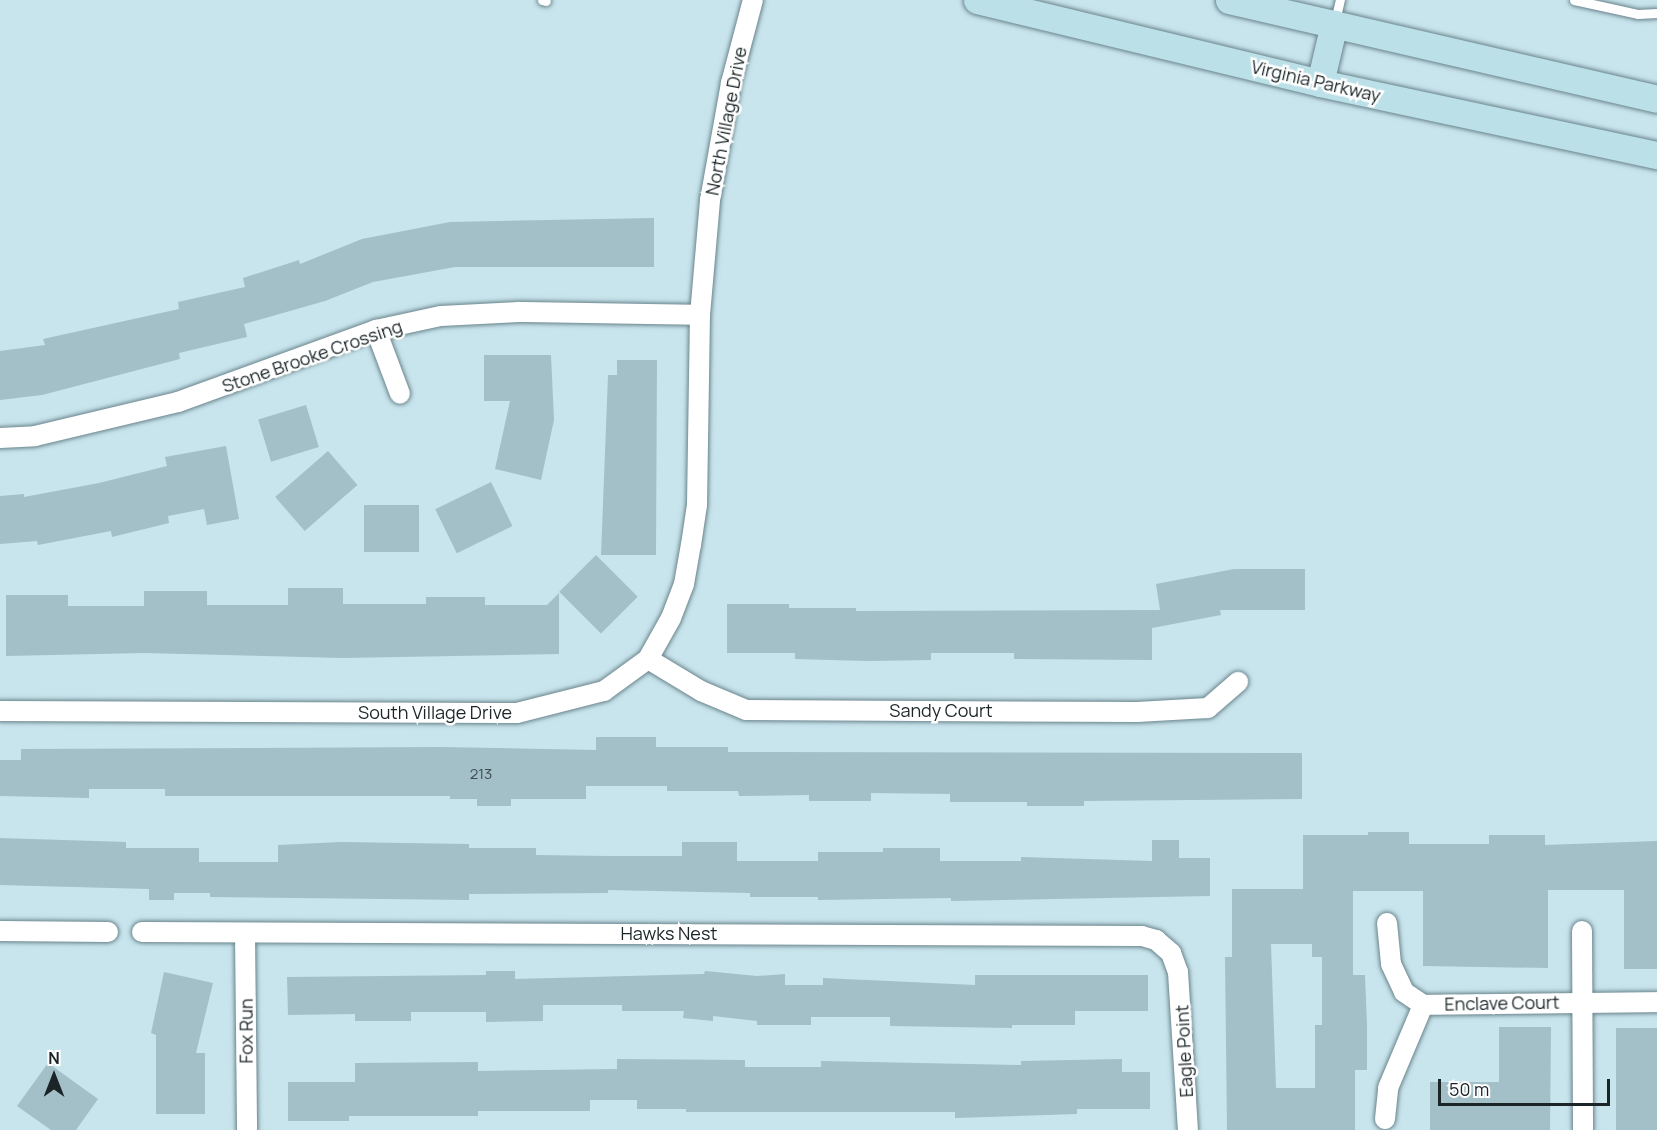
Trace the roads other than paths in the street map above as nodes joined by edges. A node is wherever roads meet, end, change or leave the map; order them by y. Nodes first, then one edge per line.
1 (753, 0) edge
2 (977, 0) edge
3 (1229, 0) edge
4 (1574, 0) edge
5 (1337, 12) edge
6 (1657, 12) edge
7 (1320, 83) junction
8 (1657, 99) edge
9 (1657, 155) edge
10 (700, 315) junction
11 (376, 330) junction
12 (400, 394) dead end
13 (0, 438) edge
14 (648, 659) junction
15 (1238, 682) dead end
16 (0, 711) edge
17 (1387, 923) dead end
18 (0, 931) edge
19 (1582, 931) dead end
20 (108, 932) dead end
21 (142, 932) dead end
22 (245, 933) junction
23 (1178, 972) joint
24 (1581, 1001) junction
25 (1657, 1002) edge
26 (1422, 1005) junction
27 (1385, 1119) dead end
28 (247, 1130) edge
29 (1188, 1130) edge
30 (1583, 1130) edge

1 - 10 street, North Village Drive
2 - 7 main road, Virginia Parkway
3 - 5 main road
4 - 6 lane
5 - 7 main road
5 - 8 main road
7 - 9 main road, Virginia Parkway
10 - 11 street, Stone Brooke Crossing
10 - 14 street, South Village Drive
11 - 12 street
11 - 13 street, Stone Brooke Crossing
14 - 15 street, Sandy Court
14 - 16 street, South Village Drive
17 - 26 street, Enclave Court
18 - 20 street
19 - 24 street, Enclave Court
21 - 22 street, Hawks Nest
22 - 23 street, Hawks Nest
22 - 28 street, Fox Run
23 - 29 street, Eagle Point
24 - 25 street, Enclave Court
24 - 26 street, Enclave Court
24 - 30 street, Enclave Court
26 - 27 street, Enclave Court

